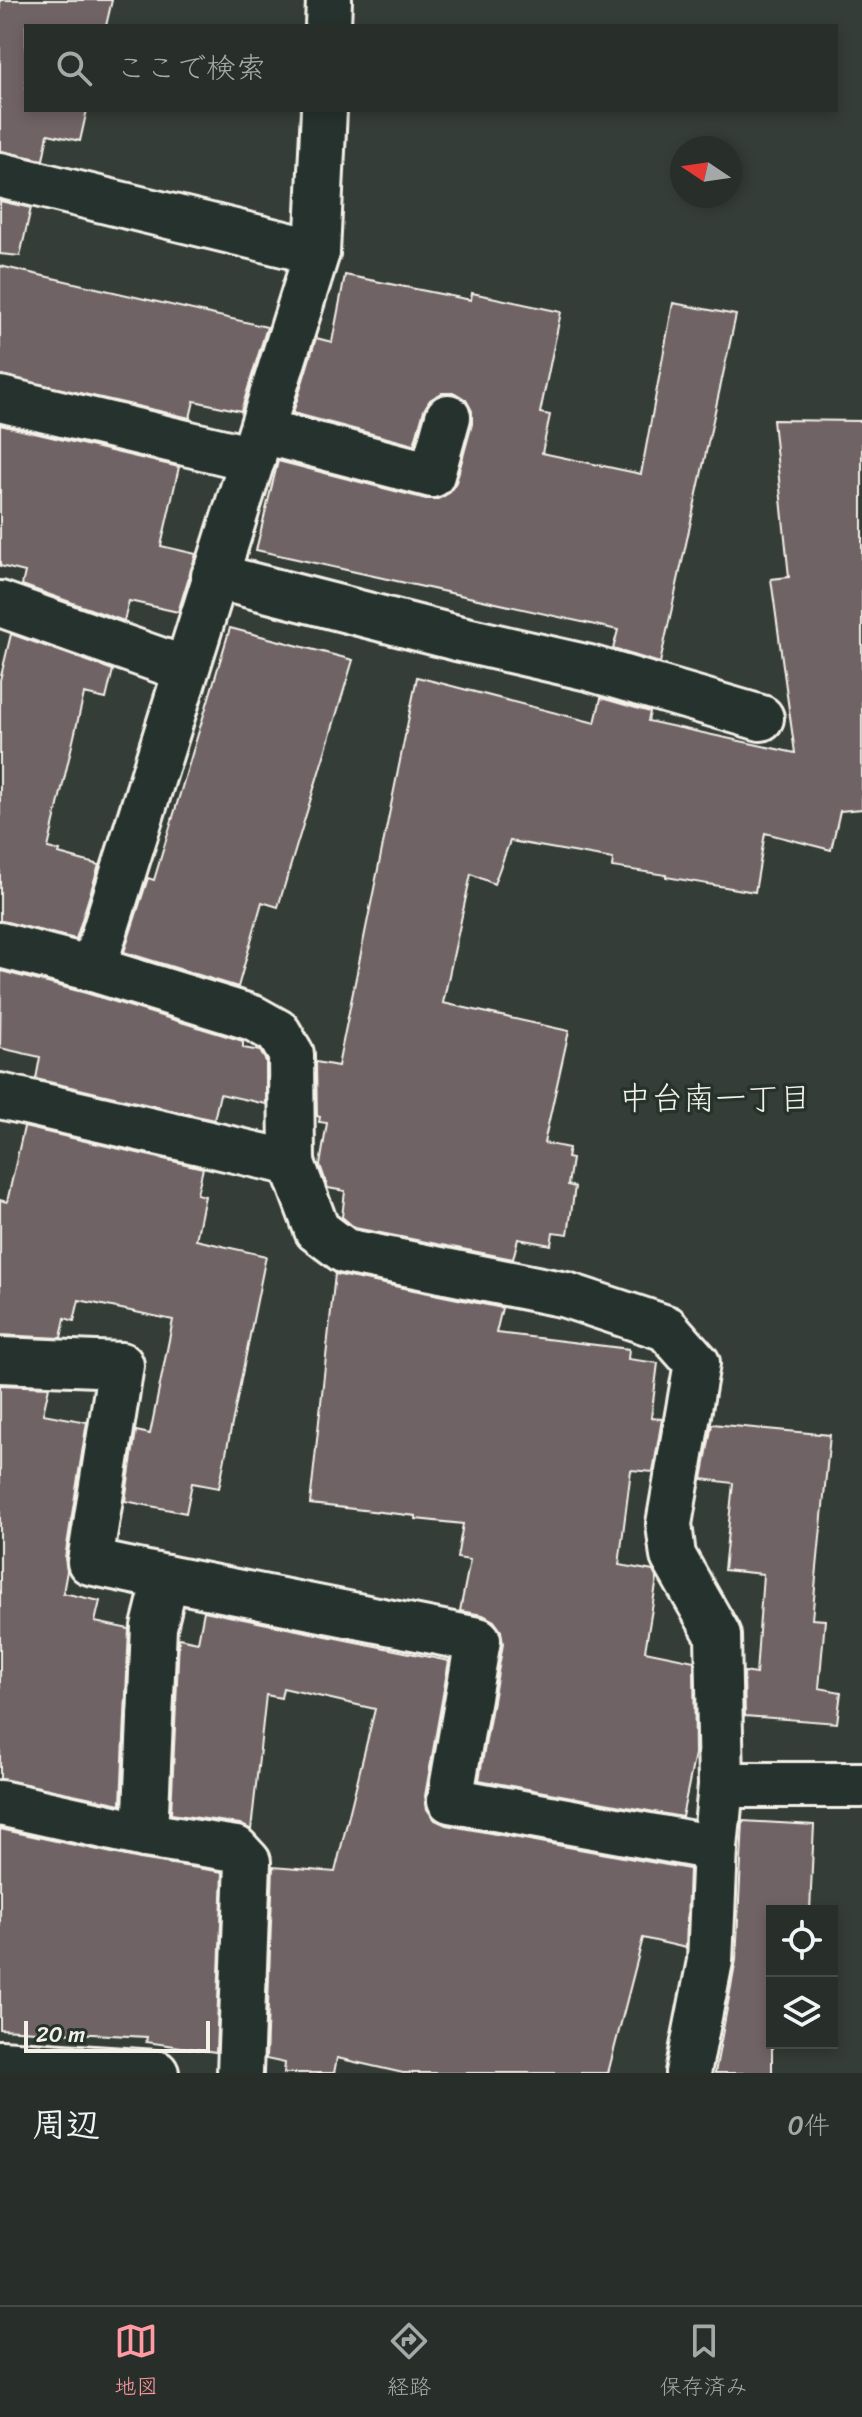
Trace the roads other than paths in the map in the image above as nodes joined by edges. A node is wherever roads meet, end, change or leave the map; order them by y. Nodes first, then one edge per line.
1 (329, 0) edge
2 (328, 24) edge
3 (324, 112) edge
4 (0, 175) edge
5 (317, 252) junction
6 (0, 399) edge
7 (448, 417) dead end
8 (257, 445) junction
9 (214, 576) junction
10 (0, 604) edge
11 (185, 669) junction
12 (761, 718) dead end
13 (0, 945) edge
14 (93, 969) junction
15 (0, 1096) edge
16 (292, 1163) junction
17 (0, 1360) edge
18 (166, 1578) junction
19 (721, 1785) junction
20 (862, 1785) edge
21 (0, 1803) edge
22 (145, 1835) junction
23 (715, 1848) junction
24 (0, 2063) edge
25 (156, 2073) edge
26 (240, 2073) edge
27 (688, 2073) edge

1 - 2 street
3 - 5 street
4 - 5 street
5 - 8 street
6 - 8 street
7 - 8 street
8 - 9 street
9 - 11 street
9 - 12 street
10 - 11 street
11 - 14 street
13 - 14 street
14 - 16 street
15 - 16 street
16 - 19 street
17 - 18 street
18 - 22 street
18 - 23 street
19 - 20 street
19 - 23 street
21 - 22 street
22 - 26 street
23 - 27 street
24 - 25 street

